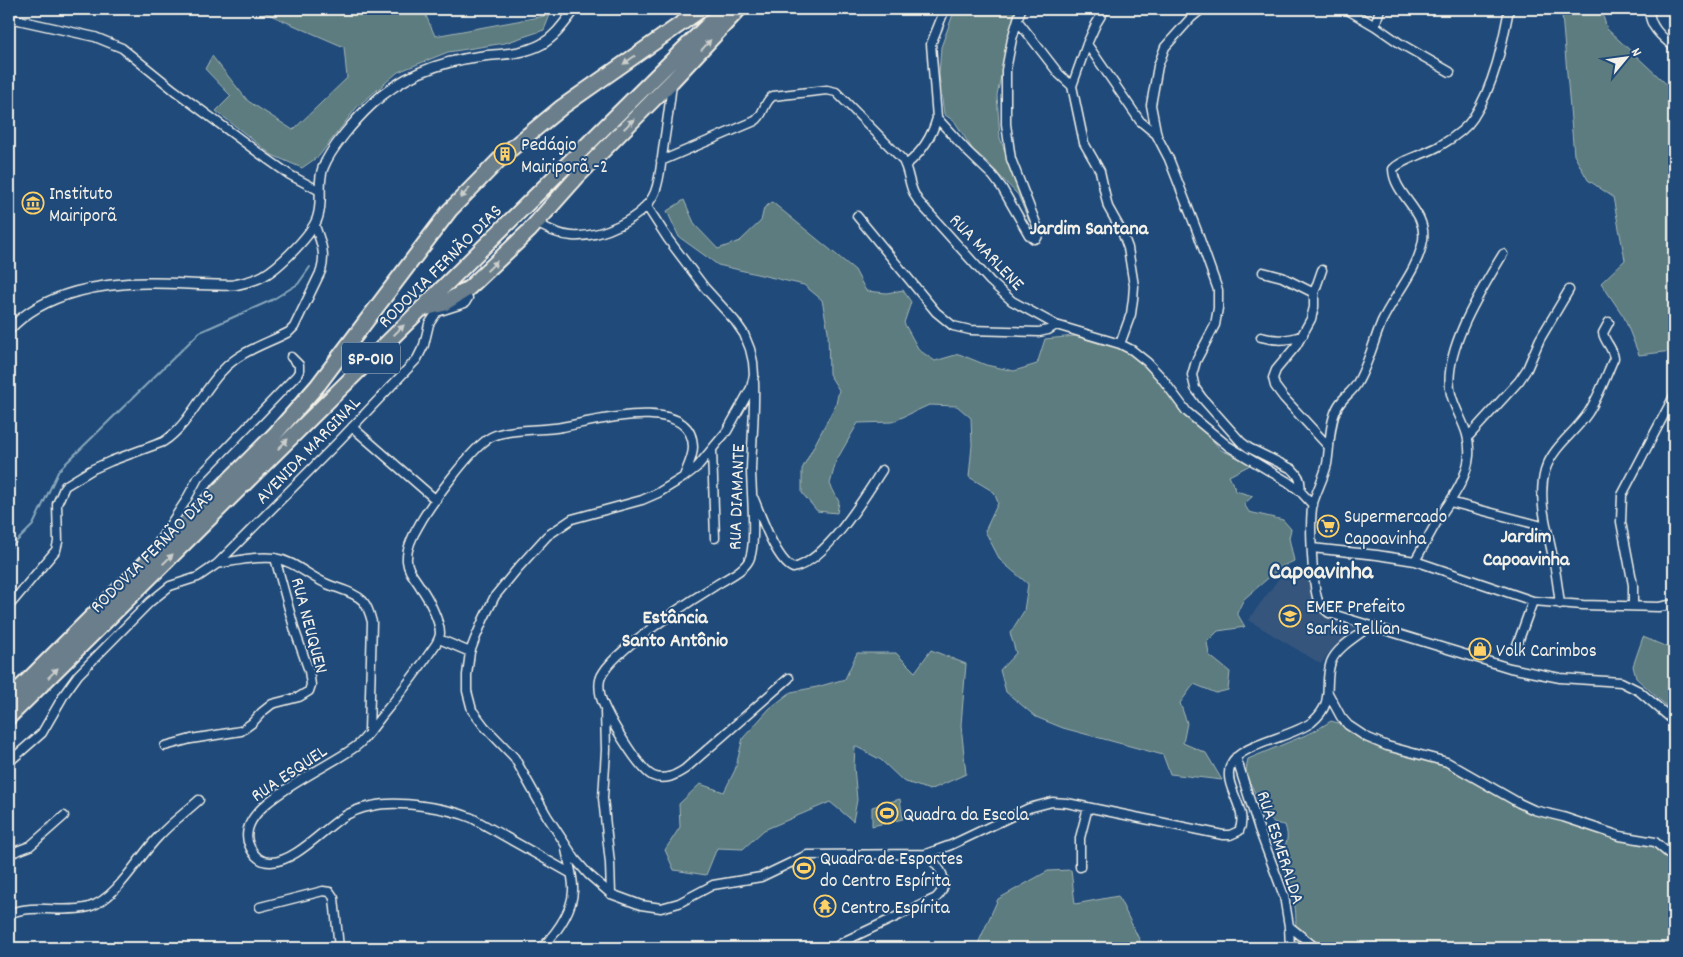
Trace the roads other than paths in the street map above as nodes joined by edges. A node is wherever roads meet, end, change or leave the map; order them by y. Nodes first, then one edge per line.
1 (575, 9) edge
2 (702, 9) edge
3 (724, 9) edge
4 (739, 9) edge
5 (944, 9) edge
6 (1021, 9) edge
7 (1105, 9) edge
8 (1202, 9) edge
9 (1346, 9) edge
10 (1380, 9) edge
11 (1509, 9) edge
12 (1650, 9) edge
13 (9, 18) edge
14 (1018, 20) junction
15 (1375, 26) junction
16 (1087, 44) junction
17 (1674, 48) edge
18 (1450, 72) dead end
19 (672, 81) junction
20 (1072, 86) junction
21 (937, 118) junction
22 (1157, 136) junction
23 (511, 149) dead end
24 (500, 159) dead end
25 (661, 160) junction
26 (906, 165) junction
27 (320, 191) junction
28 (646, 205) junction
29 (857, 216) dead end
30 (536, 223) junction
31 (315, 226) junction
32 (1503, 254) dead end
33 (1322, 270) dead end
34 (1263, 272) dead end
35 (1569, 290) dead end
36 (465, 291) junction
37 (1314, 293) junction
38 (422, 309) junction
39 (1609, 322) dead end
40 (1056, 325) junction
41 (9, 330) edge
42 (1304, 335) junction
43 (1261, 337) dead end
44 (1120, 344) junction
45 (291, 357) dead end
46 (754, 375) junction
47 (1674, 396) edge
48 (352, 428) junction
49 (1468, 437) junction
50 (1328, 447) junction
51 (712, 450) junction
52 (882, 470) dead end
53 (684, 477) junction
54 (1300, 491) junction
55 (752, 493) junction
56 (436, 500) junction
57 (1450, 502) junction
58 (1313, 505) junction
59 (1546, 528) junction
60 (715, 538) dead end
61 (1312, 548) junction
62 (275, 558) junction
63 (1415, 562) junction
64 (144, 563) junction
65 (217, 564) junction
66 (1533, 601) junction
67 (1560, 604) junction
68 (1674, 604) edge
69 (1633, 605) junction
70 (9, 606) edge
71 (1370, 626) junction
72 (439, 638) junction
73 (1517, 645) dead end
74 (470, 652) junction
75 (789, 678) dead end
76 (1328, 693) junction
77 (9, 699) edge
78 (605, 708) junction
79 (9, 717) edge
80 (1674, 721) edge
81 (369, 732) junction
82 (165, 746) dead end
83 (1236, 757) junction
84 (9, 762) edge
85 (199, 800) dead end
86 (1088, 807) junction
87 (64, 816) dead end
88 (565, 844) junction
89 (9, 854) edge
90 (926, 854) junction
91 (1674, 858) edge
92 (1080, 867) dead end
93 (570, 873) junction
94 (611, 894) junction
95 (260, 908) dead end
96 (9, 914) edge
97 (1289, 926) junction
98 (340, 948) edge
99 (542, 948) edge
100 (834, 948) edge
101 (1290, 948) edge
102 (1316, 948) edge

1 - 27 street
2 -> 23 highway
3 - 38 highway, RODOVIA FERNÃO DIAS / SP-010
19 -> 4 highway
5 - 21 street
6 - 14 street
7 - 16 street
8 - 22 street
9 - 15 street
10 - 15 street
11 - 50 street
12 - 17 street
13 - 27 street
14 - 20 street
14 - 21 street
15 - 18 street
16 - 20 street
16 - 22 street
19 - 25 street
30 -> 19 highway
20 - 44 street
21 - 26 street
22 - 54 street
24 -> 64 highway, RODOVIA FERNÃO DIAS / SP-010
25 - 26 street, RUA MARLENE
25 - 28 street
26 - 40 street, RUA MARLENE
27 - 31 street
28 - 30 street
28 - 46 street, RUA DIAMANTE
29 - 40 street
36 -> 30 highway
31 - 41 street
31 - 70 street
32 - 49 street
33 - 37 street
34 - 37 street
35 - 49 street
36 - 38 highway
36 - 48 street, AVENIDA MARGINAL
37 - 42 street
79 -> 38 highway, RODOVIA FERNÃO DIAS / SP-010
39 - 59 street
40 - 44 street, RUA MARLENE
42 - 43 street
42 - 50 street
44 - 54 street, RUA MARLENE
45 - 64 street
46 - 51 street
46 - 55 street, RUA DIAMANTE
47 - 69 street
48 - 56 street
48 - 65 street, AVENIDA MARGINAL
49 - 57 street
50 - 58 street
51 - 53 street
51 - 60 street
52 - 55 street
53 - 56 street
53 - 74 street
54 - 58 street, RUA MARLENE
55 - 78 street, RUA DIAMANTE
56 - 72 street
57 - 59 street
57 - 63 street
58 - 61 street
59 - 67 street
61 - 63 street
61 - 71 street
62 - 65 street
62 - 81 street
62 - 82 street, RUA NEUQUEN
63 - 66 street
64 - 77 highway, RODOVIA FERNÃO DIAS / SP-010
65 - 84 street, AVENIDA MARGINAL
66 - 67 street
66 - 73 street
67 - 69 street
68 - 69 street
71 - 76 street
71 - 80 street
72 - 74 street
72 - 81 street, RUA ESQUEL
74 - 88 street
75 - 78 street, RUA DIAMANTE
76 - 83 street
76 - 91 street
78 - 94 street
81 - 93 street, RUA ESQUEL
83 - 86 street
83 - 97 street, RUA ESMERALDA
85 - 96 street
86 - 90 street
86 - 92 street
87 - 89 street
88 - 93 street
88 - 94 street
90 - 94 street
90 - 100 street
93 - 99 street
95 - 98 street
97 - 101 street, RUA ESMERALDA
97 - 102 street

